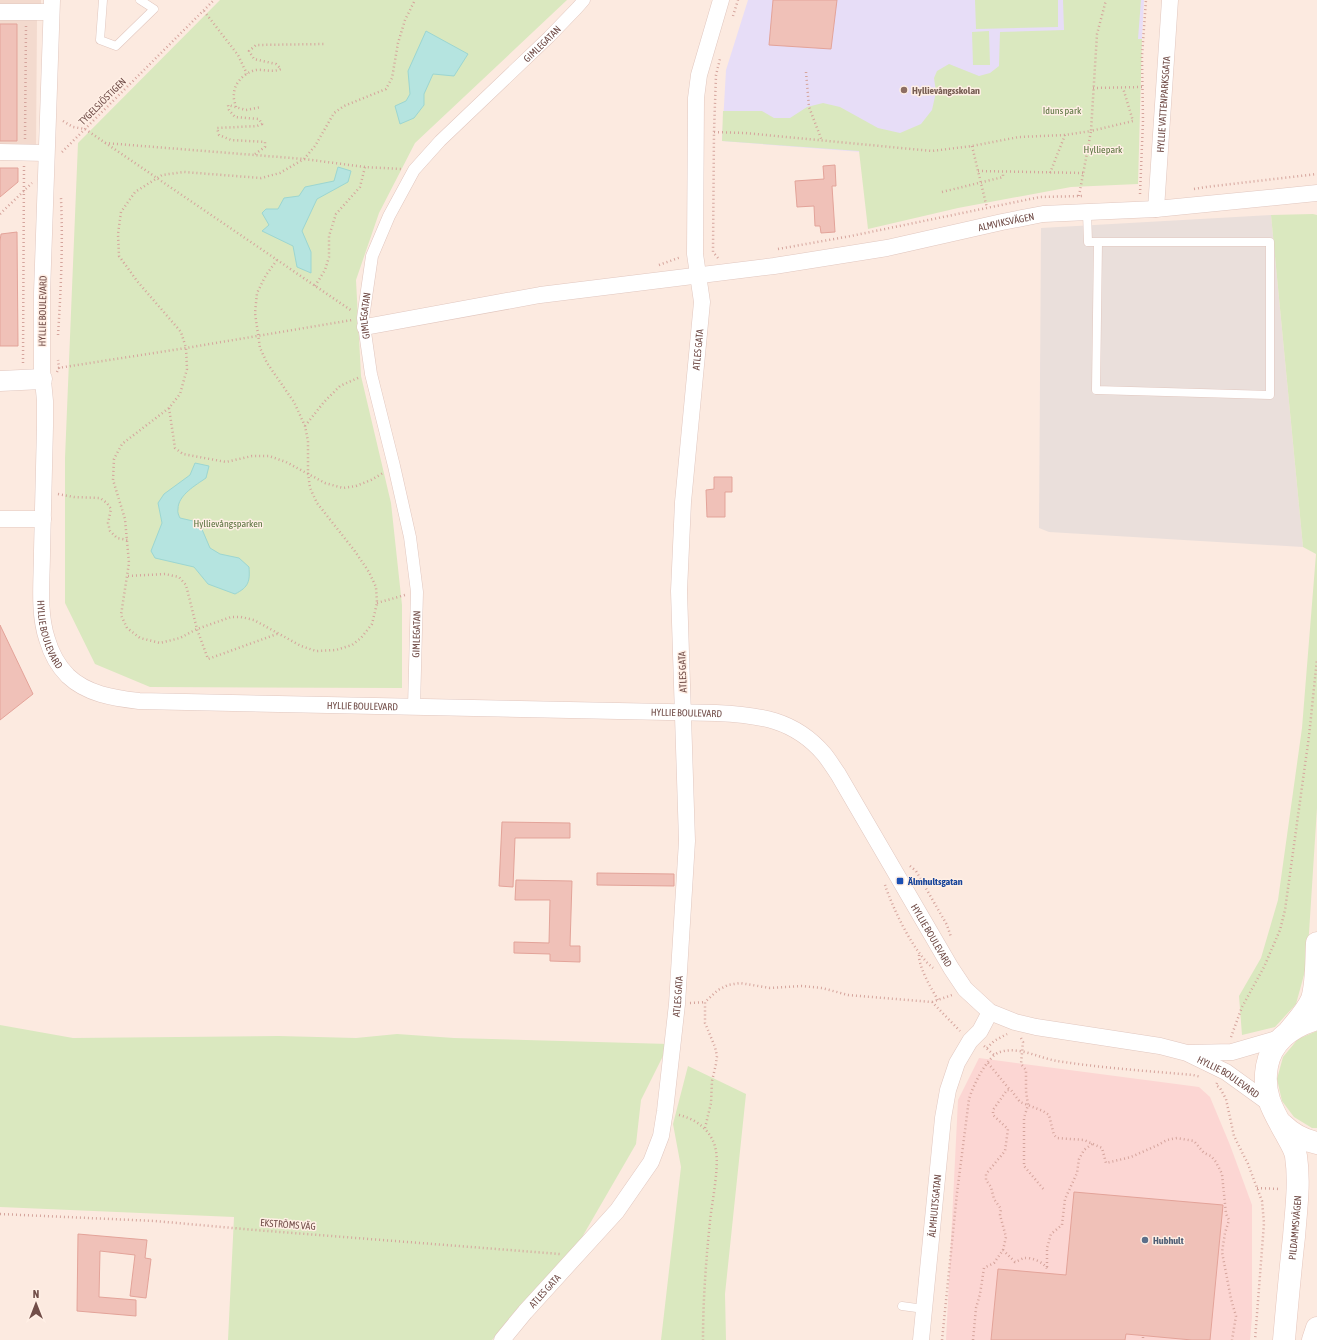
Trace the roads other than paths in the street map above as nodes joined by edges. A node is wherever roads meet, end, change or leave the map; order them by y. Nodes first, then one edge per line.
1 (103, 0) edge
2 (140, 0) edge
3 (584, 0) edge
4 (720, 0) edge
5 (1170, 0) edge
6 (52, 6) edge
7 (0, 12) edge
8 (0, 152) edge
9 (46, 161) junction
10 (1317, 193) edge
11 (1156, 209) junction
12 (1087, 212) junction
13 (1098, 242) junction
14 (698, 276) junction
15 (364, 323) junction
16 (47, 374) junction
17 (0, 381) edge
18 (0, 519) edge
19 (43, 519) junction
20 (414, 707) junction
21 (682, 712) junction
22 (1317, 943) edge
23 (990, 1012) junction
24 (1317, 1019) edge
25 (1284, 1036) junction
26 (1187, 1053) junction
27 (1273, 1111) junction
28 (1317, 1143) edge
29 (902, 1306) dead end
30 (924, 1309) junction
31 (1317, 1328) edge
32 (502, 1340) edge
33 (921, 1340) edge
34 (1284, 1340) edge
35 (1313, 1340) edge

1 - 2 lane
3 - 15 street, GIMLEGATAN
4 - 14 street, ATLES GATA
5 - 11 street, HYLLIE VATTENPARKSGATA
6 - 7 street
6 - 9 street, HYLLIE BOULEVARD
8 - 9 street
9 - 16 street, HYLLIE BOULEVARD
10 - 11 street, ALMVIKSVÄGEN
11 - 12 street, ALMVIKSVÄGEN
12 - 13 lane
12 - 14 street, ALMVIKSVÄGEN
13 - 13 lane
14 - 15 street, ALMVIKSVÄGEN
14 - 21 street, ATLES GATA
15 - 20 street, GIMLEGATAN
16 - 17 street
16 - 19 street, HYLLIE BOULEVARD
18 - 19 street
19 - 20 street, HYLLIE BOULEVARD
20 - 21 street, HYLLIE BOULEVARD
21 - 23 street, HYLLIE BOULEVARD
21 - 32 street, ATLES GATA
22 - 25 main road, PILDAMMSVÄGEN
23 - 26 street, HYLLIE BOULEVARD
23 - 30 street, ÄLMHULTSGATAN
24 - 25 main road, PILDAMMSVÄGEN
25 - 26 street, HYLLIE BOULEVARD
25 - 27 main road, PILDAMMSVÄGEN
26 - 27 street, HYLLIE BOULEVARD
27 - 28 main road
27 - 34 main road, PILDAMMSVÄGEN
29 - 30 lane
30 - 33 street, ÄLMHULTSGATAN
31 - 35 main road

